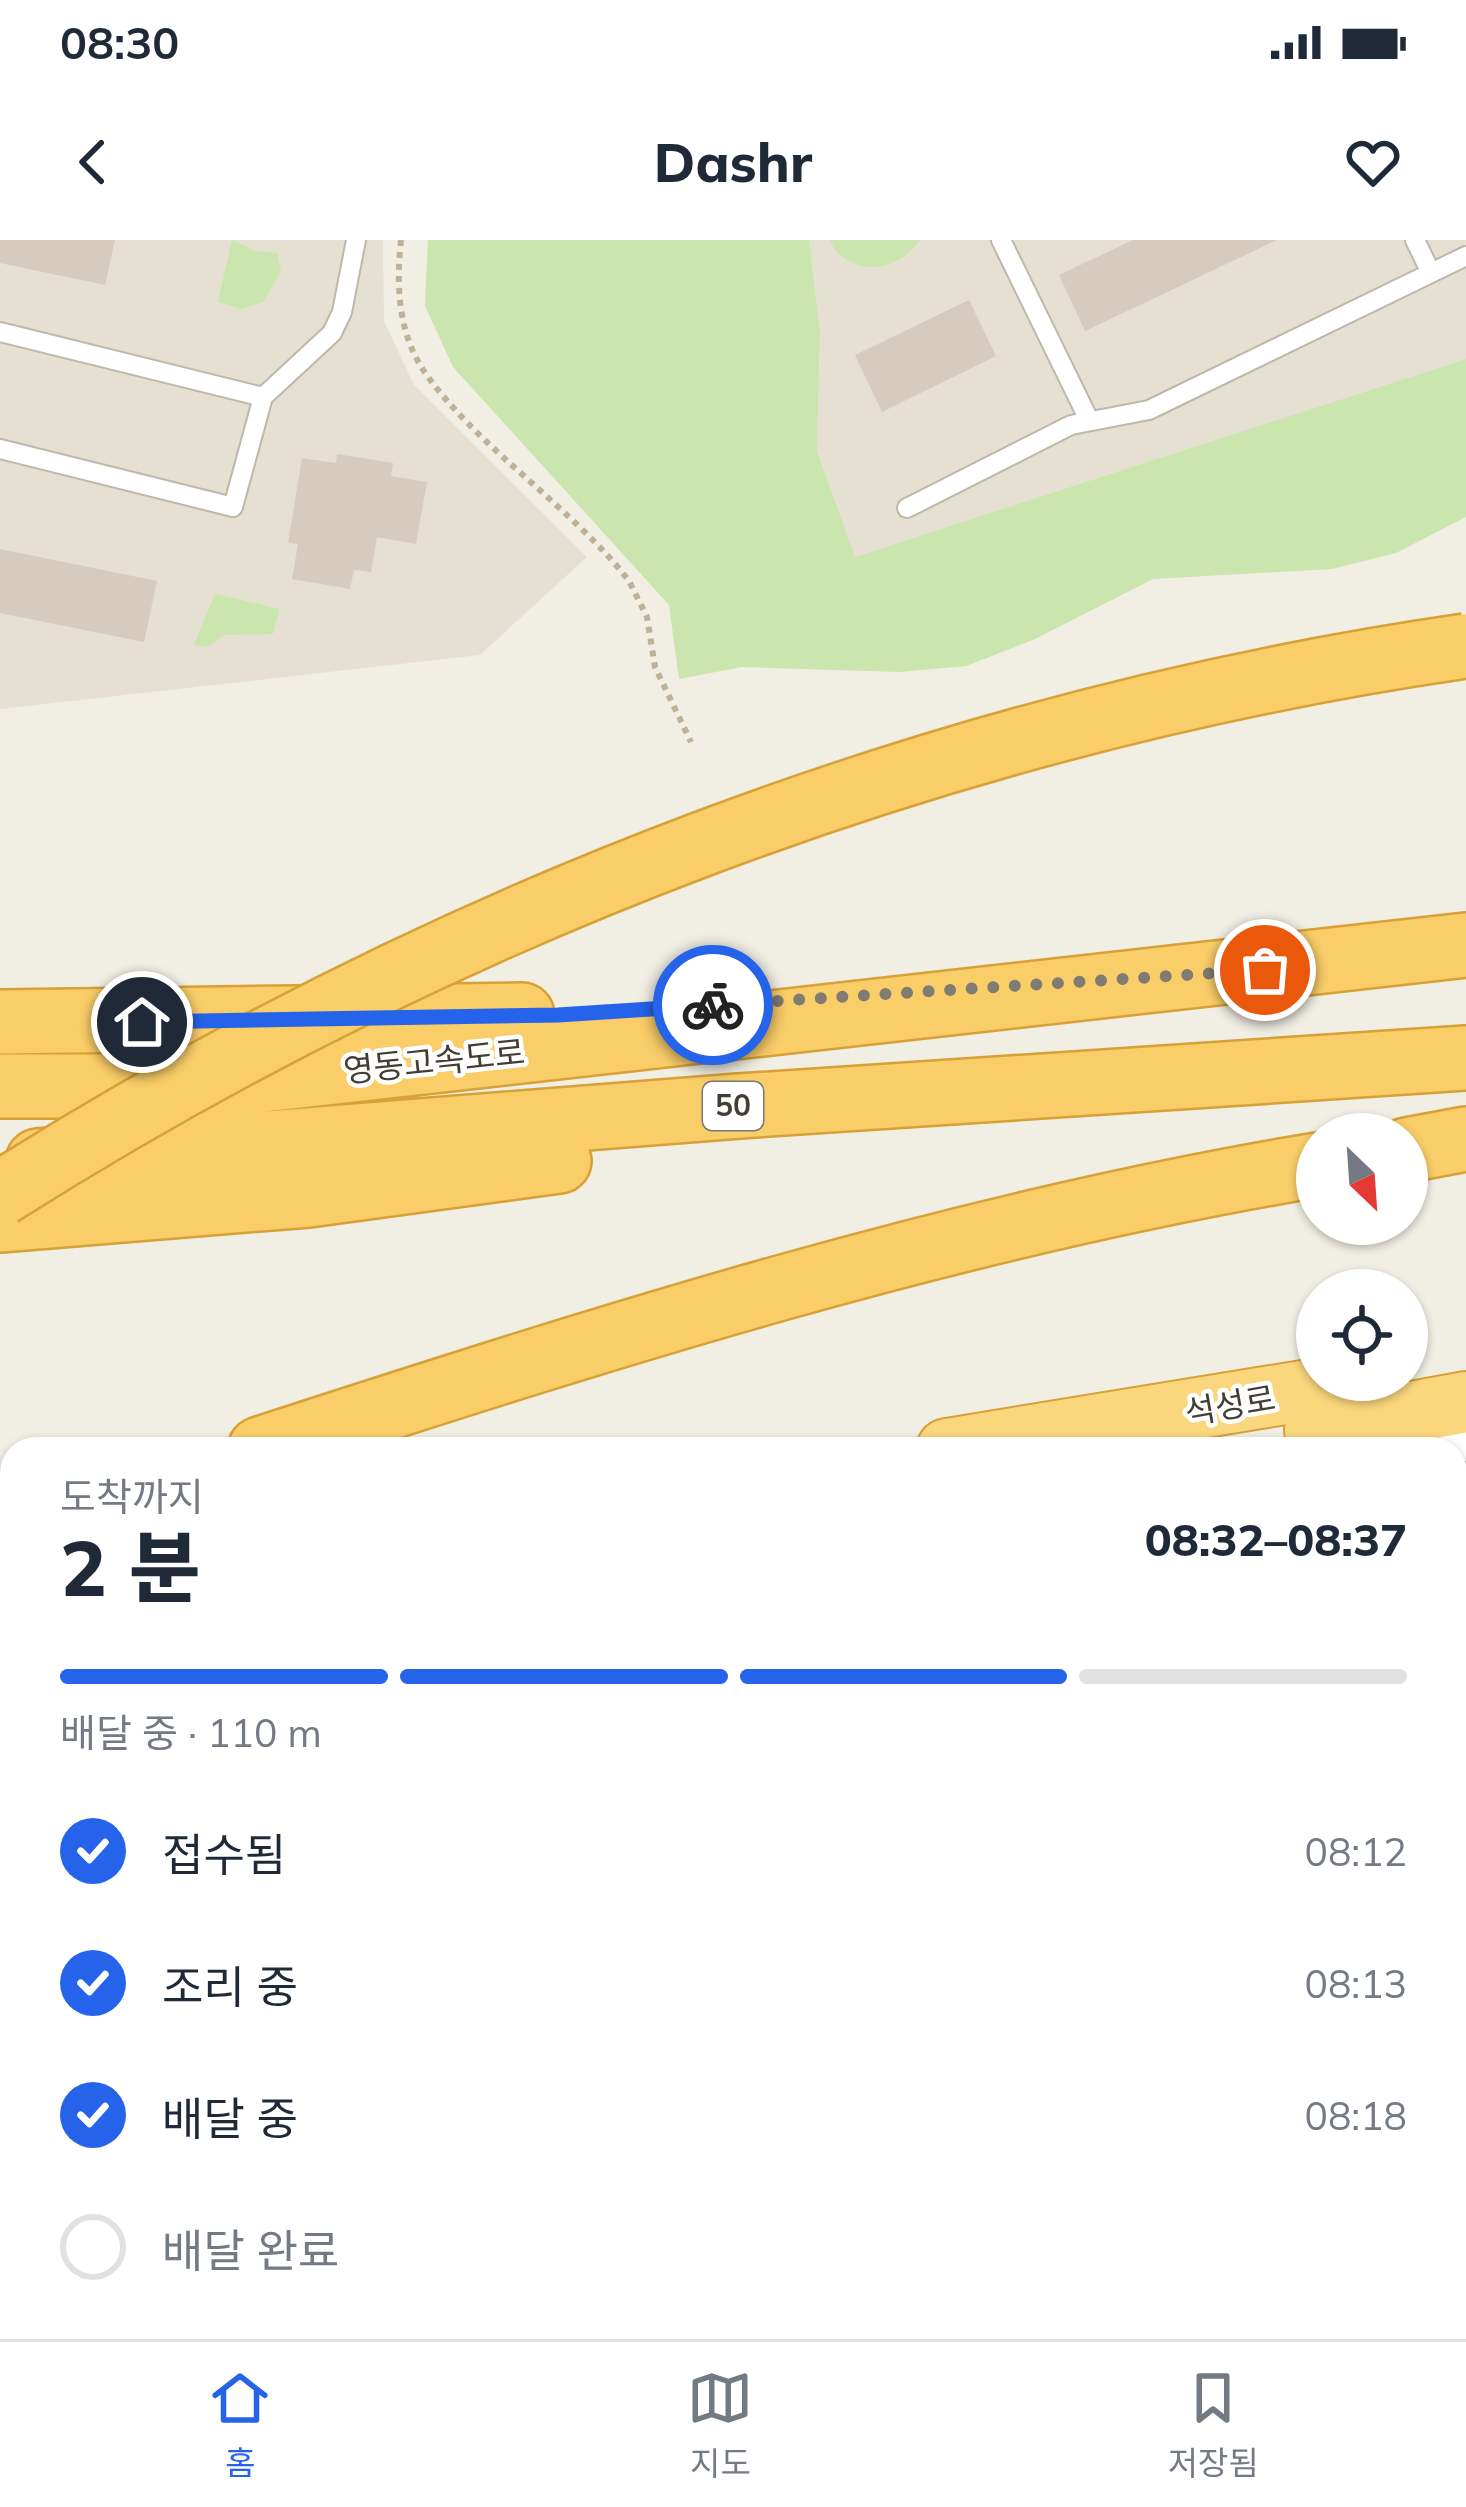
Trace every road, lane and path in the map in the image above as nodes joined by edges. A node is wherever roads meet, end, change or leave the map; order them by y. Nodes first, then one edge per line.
1 (356, 240) edge
2 (401, 240) edge
3 (1001, 240) edge
4 (1415, 240) edge
5 (1466, 256) edge
6 (1430, 272) junction
7 (0, 332) edge
8 (262, 397) junction
9 (1088, 418) junction
10 (0, 449) edge
11 (907, 508) dead end
12 (1466, 646) edge
13 (691, 742) dead end
14 (1466, 945) edge
15 (1225, 975) junction
16 (0, 1022) edge
17 (1466, 1058) edge
18 (1202, 1076) junction
19 (0, 1086) edge
20 (0, 1164) edge
21 (1296, 1169) edge
22 (0, 1193) edge
23 (0, 1220) edge
24 (1466, 1363) edge
25 (1428, 1369) edge
26 (1297, 1401) edge
27 (1466, 1402) edge
28 (1187, 1433) edge
29 (299, 1437) edge
30 (1127, 1437) edge

1 - 8 lane
2 - 13 path
3 - 9 lane
4 - 6 lane
5 - 6 lane
6 - 9 lane
7 - 8 lane
8 - 10 lane
9 - 11 lane
12 - 22 highway, bridge
14 - 15 highway, 영동고속도로
15 - 16 highway, 영동고속도로
15 - 19 highway, 영동고속도로
17 - 18 highway, 영동고속도로 / 50
18 - 20 highway, 영동고속도로 / 50
18 - 23 highway, 영동고속도로 / 50
21 - 29 highway
24 - 25 highway
26 - 28 highway, 석성로
27 - 28 highway
28 - 30 highway, 석성로

